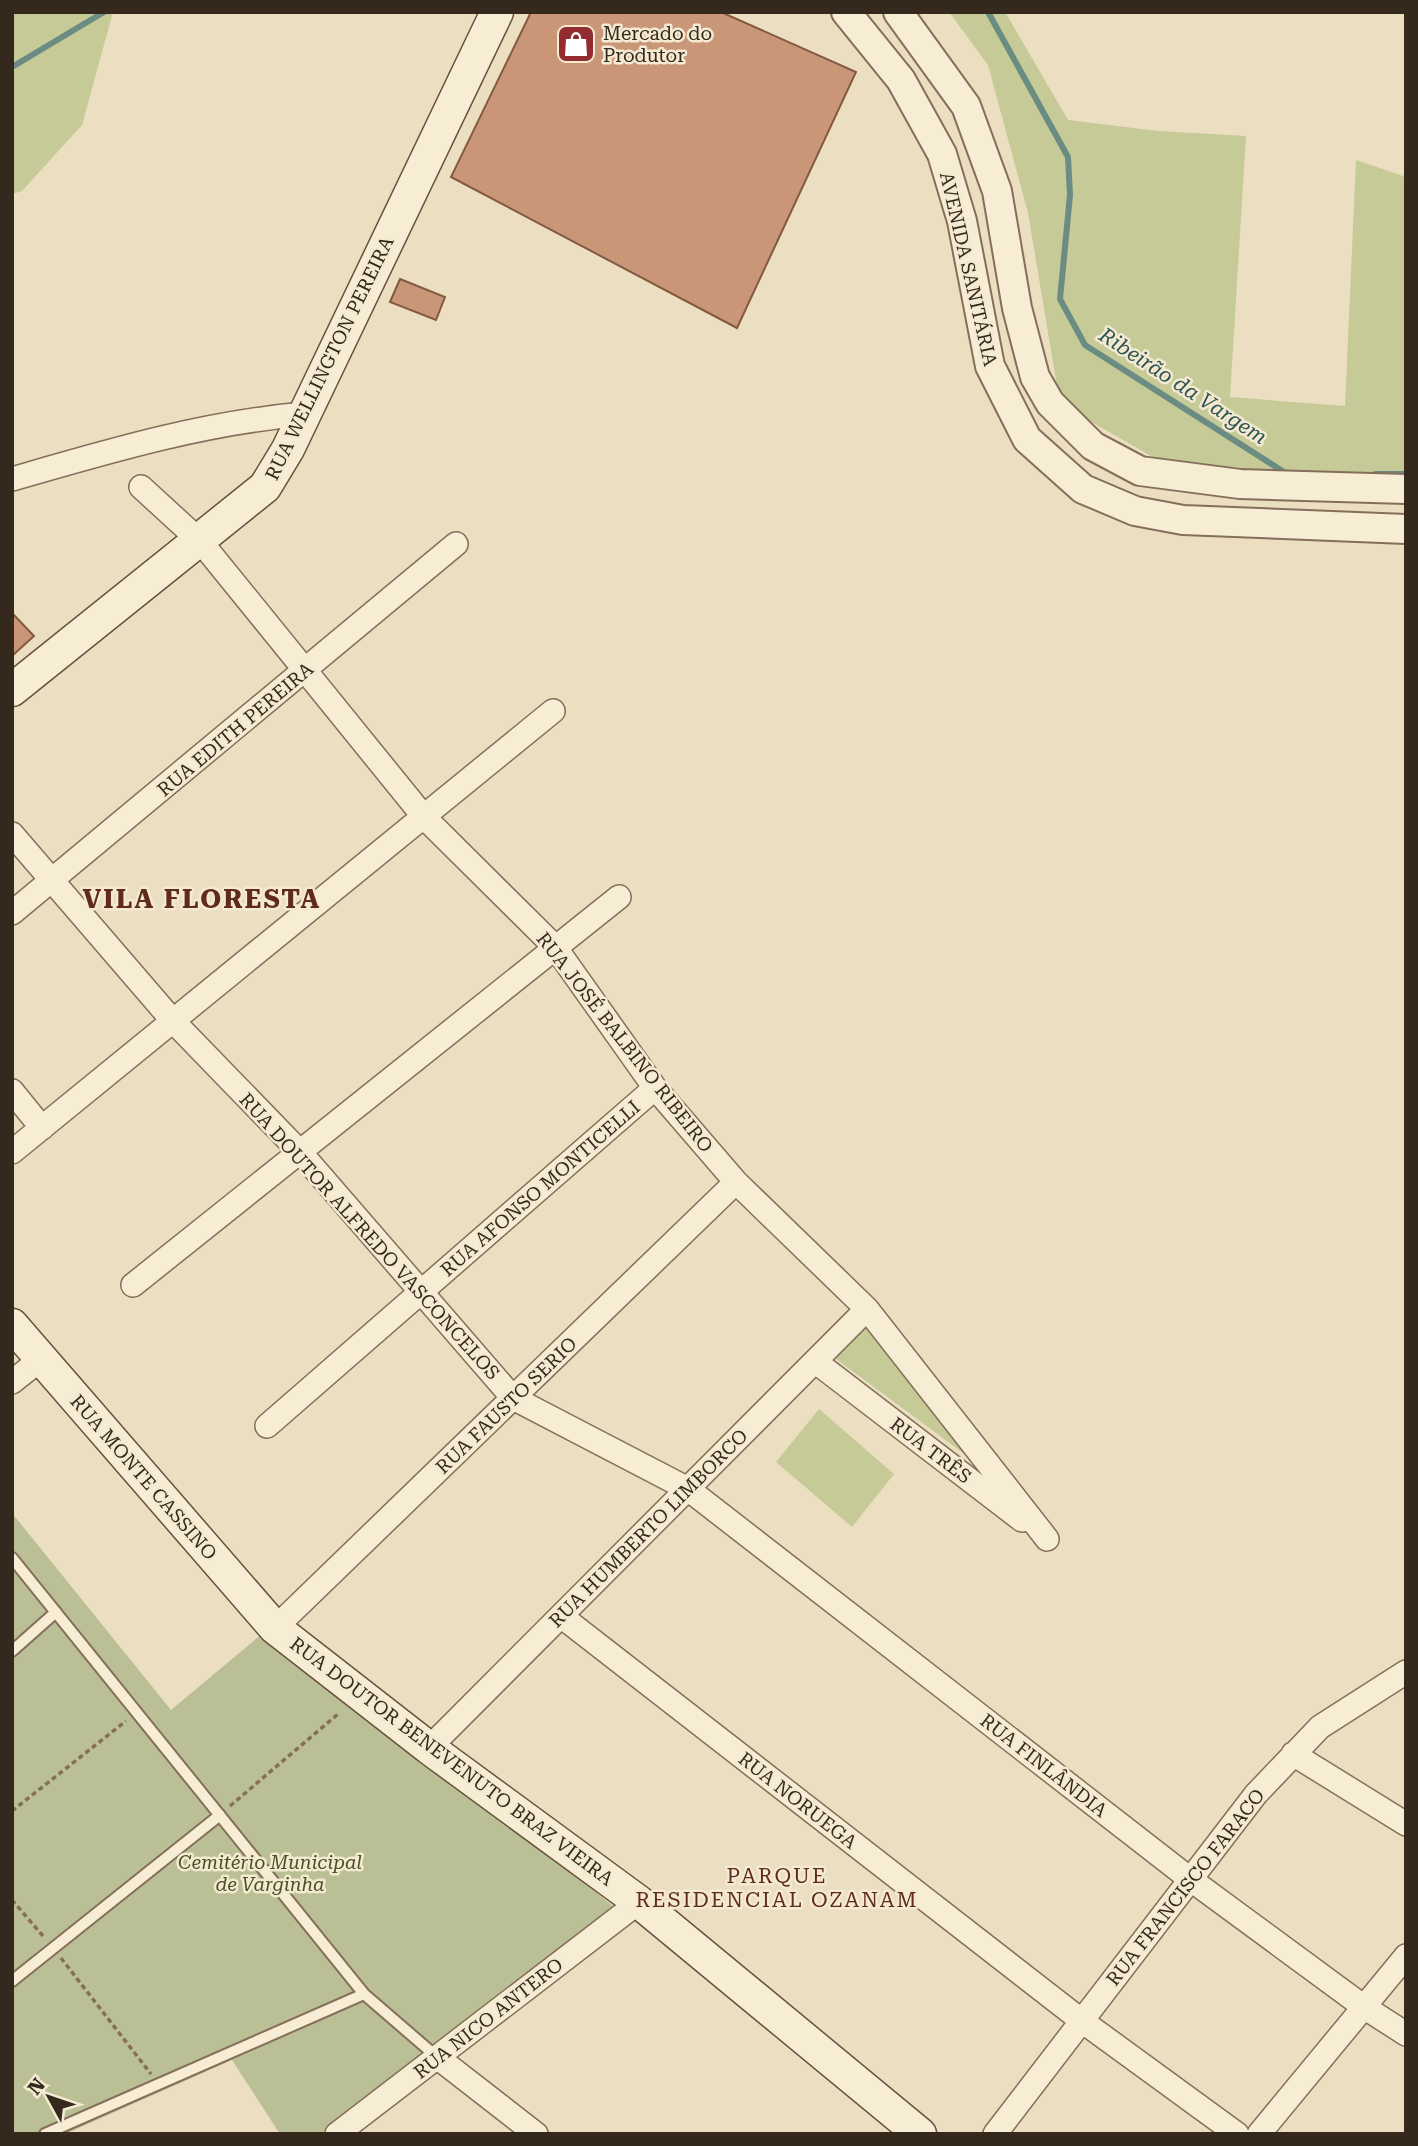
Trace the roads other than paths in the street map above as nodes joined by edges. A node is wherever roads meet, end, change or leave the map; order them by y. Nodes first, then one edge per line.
1 (497, 12) edge
2 (846, 12) edge
3 (898, 12) edge
4 (304, 414) junction
5 (12, 479) edge
6 (141, 487) dead end
7 (1406, 489) edge
8 (1406, 529) edge
9 (201, 542) junction
10 (456, 544) dead end
11 (307, 670) junction
12 (12, 690) edge
13 (553, 711) dead end
14 (424, 817) junction
15 (12, 834) edge
16 (52, 880) junction
17 (619, 897) dead end
18 (12, 913) edge
19 (555, 947) junction
20 (173, 1021) junction
21 (655, 1088) junction
22 (12, 1091) edge
23 (42, 1128) junction
24 (12, 1152) edge
25 (300, 1152) junction
26 (736, 1182) junction
27 (133, 1285) dead end
28 (422, 1291) junction
29 (867, 1309) junction
30 (12, 1325) edge
31 (41, 1359) junction
32 (816, 1362) junction
33 (12, 1382) edge
34 (513, 1398) junction
35 (267, 1426) dead end
36 (688, 1489) junction
37 (1047, 1539) joint
38 (12, 1559) edge
39 (55, 1612) junction
40 (561, 1616) junction
41 (275, 1628) junction
42 (12, 1651) edge
43 (1406, 1672) edge
44 (429, 1748) junction
45 (1293, 1754) junction
46 (220, 1815) junction
47 (1406, 1824) edge
48 (1190, 1880) junction
49 (639, 1902) junction
50 (1406, 1956) edge
51 (12, 1981) edge
52 (364, 1994) junction
53 (1364, 2007) junction
54 (1082, 2021) junction
55 (1406, 2034) edge
56 (437, 2057) junction
57 (45, 2134) edge
58 (337, 2134) edge
59 (536, 2134) edge
60 (920, 2134) edge
61 (995, 2134) edge
62 (1237, 2134) edge
63 (1259, 2134) edge

1 - 4 main road, RUA WELLINGTON PEREIRA
2 - 8 street, AVENIDA SANITÁRIA
3 - 7 street, AVENIDA SANITÁRIA
4 - 5 street
4 - 9 main road, RUA WELLINGTON PEREIRA
6 - 9 street, RUA JOSÉ BALBINO RIBEIRO
9 - 11 street, RUA JOSÉ BALBINO RIBEIRO
9 - 12 main road, RUA WELLINGTON PEREIRA
10 - 11 street, RUA EDITH PEREIRA
11 - 14 street, RUA JOSÉ BALBINO RIBEIRO
11 - 16 street, RUA EDITH PEREIRA
13 - 14 street
14 - 19 street, RUA JOSÉ BALBINO RIBEIRO
14 - 20 street
15 - 16 street, RUA DOUTOR ALFREDO VASCONCELOS
16 - 18 street, RUA EDITH PEREIRA
16 - 20 street, RUA DOUTOR ALFREDO VASCONCELOS
17 - 19 street
19 - 21 street, RUA JOSÉ BALBINO RIBEIRO
19 - 25 street
20 - 23 street
20 - 25 street, RUA DOUTOR ALFREDO VASCONCELOS
21 - 26 street, RUA JOSÉ BALBINO RIBEIRO
21 - 28 street, RUA AFONSO MONTICELLI
22 - 23 street
23 - 24 street
25 - 27 street
25 - 28 street, RUA DOUTOR ALFREDO VASCONCELOS
26 - 29 street, RUA JOSÉ BALBINO RIBEIRO
26 - 34 street, RUA FAUSTO SERIO
28 - 34 street, RUA DOUTOR ALFREDO VASCONCELOS
28 - 35 street, RUA AFONSO MONTICELLI
29 - 32 street, RUA HUMBERTO LIMBORCO
29 - 37 street, RUA JOSÉ BALBINO RIBEIRO
30 - 31 main road, RUA MONTE CASSINO
31 - 33 street
31 - 41 main road, RUA MONTE CASSINO
32 - 36 street, RUA HUMBERTO LIMBORCO
32 - 37 street, RUA TRÊS
34 - 36 street, RUA DOUTOR ALFREDO VASCONCELOS
34 - 41 street, RUA FAUSTO SERIO
36 - 40 street, RUA HUMBERTO LIMBORCO
36 - 48 street, RUA FINLÂNDIA
38 - 39 lane
39 - 42 lane
39 - 46 lane
40 - 44 street, RUA HUMBERTO LIMBORCO
40 - 54 street, RUA NORUEGA
41 - 44 main road, RUA DOUTOR BENEVENUTO BRAZ VIEIRA
43 - 45 street, RUA FRANCISCO FARACO
44 - 49 main road, RUA DOUTOR BENEVENUTO BRAZ VIEIRA
45 - 47 street
45 - 48 street, RUA FRANCISCO FARACO
46 - 51 lane
46 - 52 lane
48 - 53 street, RUA FINLÂNDIA
48 - 54 street, RUA FRANCISCO FARACO
49 - 56 street, RUA NICO ANTERO
49 - 60 main road, RUA DOUTOR BENEVENUTO BRAZ VIEIRA
50 - 53 street
52 - 56 lane
52 - 57 lane
53 - 55 street, RUA FINLÂNDIA
53 - 63 street
54 - 61 street, RUA FRANCISCO FARACO
54 - 62 street, RUA NORUEGA
56 - 58 street, RUA NICO ANTERO
56 - 59 street

